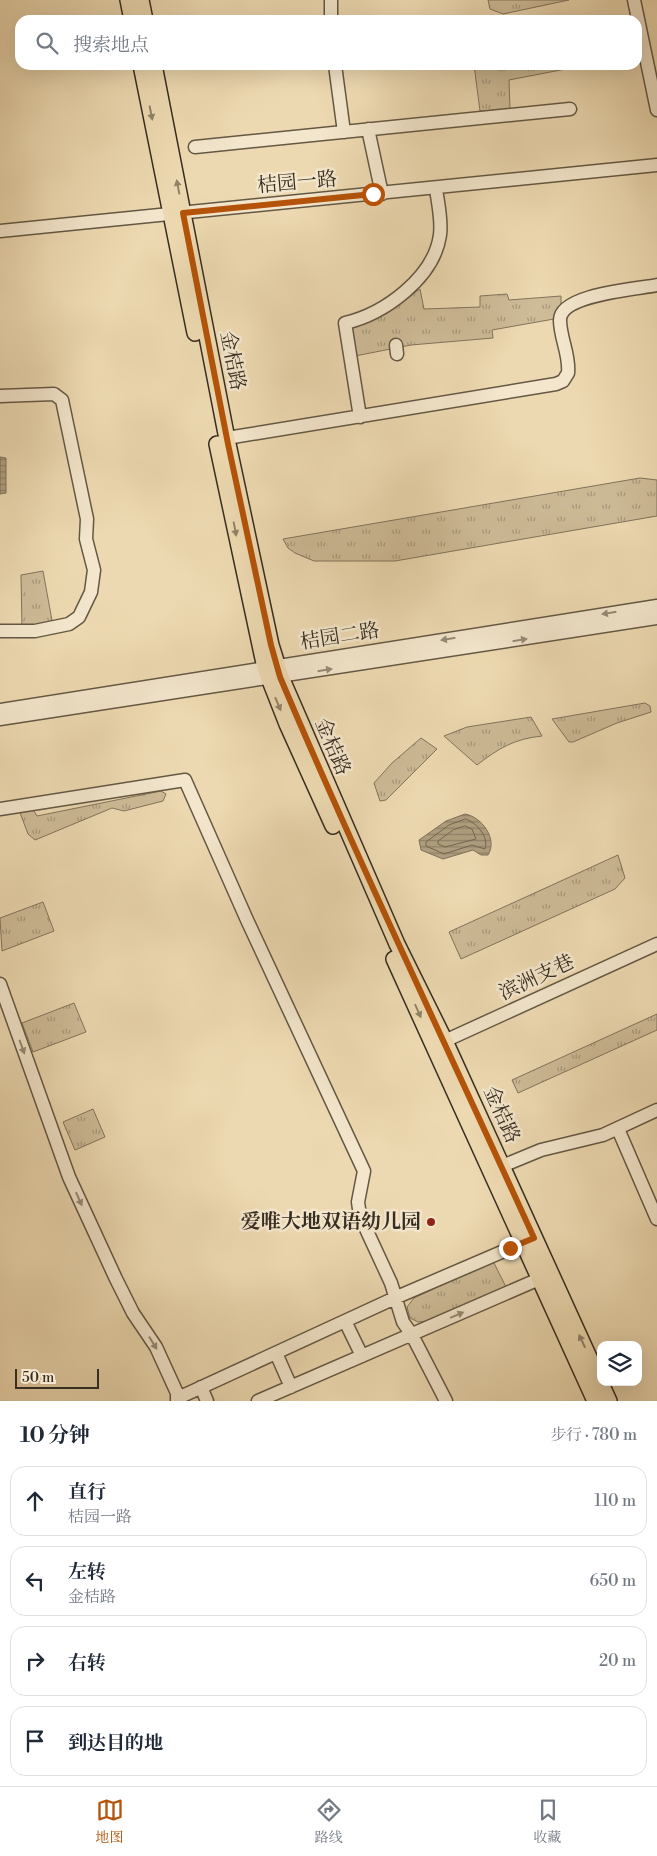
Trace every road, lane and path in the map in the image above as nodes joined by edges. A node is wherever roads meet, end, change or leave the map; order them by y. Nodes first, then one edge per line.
1 (128, 0) edge
2 (141, 0) edge
3 (331, 0) edge
4 (634, 0) edge
5 (131, 15) edge
6 (144, 15) edge
7 (331, 15) edge
8 (637, 15) edge
9 (642, 38) edge
10 (142, 70) edge
11 (155, 70) edge
12 (336, 70) edge
13 (570, 109) dead end
14 (657, 110) edge
15 (364, 130) junction
16 (344, 132) junction
17 (195, 147) dead end
18 (657, 165) edge
19 (436, 188) junction
20 (378, 194) junction
21 (177, 213) junction
22 (0, 231) edge
23 (657, 285) edge
24 (0, 396) edge
25 (360, 417) junction
26 (227, 438) junction
27 (657, 606) edge
28 (657, 618) edge
29 (0, 631) edge
30 (273, 673) junction
31 (0, 710) edge
32 (0, 719) edge
33 (0, 808) edge
34 (657, 944) edge
35 (0, 984) edge
36 (439, 1044) junction
37 (657, 1110) edge
38 (618, 1129) junction
39 (496, 1169) junction
40 (657, 1219) edge
41 (529, 1240) junction
42 (545, 1276) junction
43 (397, 1298) junction
44 (345, 1321) junction
45 (412, 1335) junction
46 (276, 1353) junction
47 (362, 1356) junction
48 (201, 1387) junction
49 (291, 1387) junction
50 (177, 1399) edge
51 (207, 1401) edge
52 (258, 1401) edge
53 (446, 1401) edge
54 (595, 1401) edge
55 (609, 1401) edge

1 - 5 main road
2 - 6 main road
3 - 7 street
4 - 8 street
9 - 14 street
10 -> 21 main road
21 -> 11 main road, 金桔路
12 - 16 street
13 - 15 street
15 - 16 street
15 - 20 street
16 - 17 street
18 - 19 street, 桔园一路
19 - 20 street, 桔园一路
19 - 25 street
20 - 21 street, 桔园一路
21 - 22 street, 桔园一路
21 - 26 main road, 金桔路
21 -> 30 main road
23 - 25 street
24 - 29 street
25 - 26 street
26 - 30 main road, 金桔路
27 -> 30 street, 桔园二路
30 -> 28 street, 桔园二路
30 - 31 street, 桔园二路
30 - 32 street, 桔园二路
30 - 36 main road, 金桔路
33 - 43 street
34 - 36 street, 滨洲支巷
35 -> 50 street
36 - 39 main road, 金桔路
37 - 38 street
38 - 39 street
38 - 40 street
39 - 41 main road, 金桔路
41 - 42 main road, 金桔路
41 - 43 street
45 -> 42 street
42 - 54 main road
55 -> 42 main road, 金桔路
43 - 44 street
43 - 45 street
44 - 46 street
44 - 47 street
45 - 47 street
45 - 53 street
46 - 48 street
46 - 49 street
47 - 49 street
48 - 50 street
48 - 51 street
49 - 52 street

